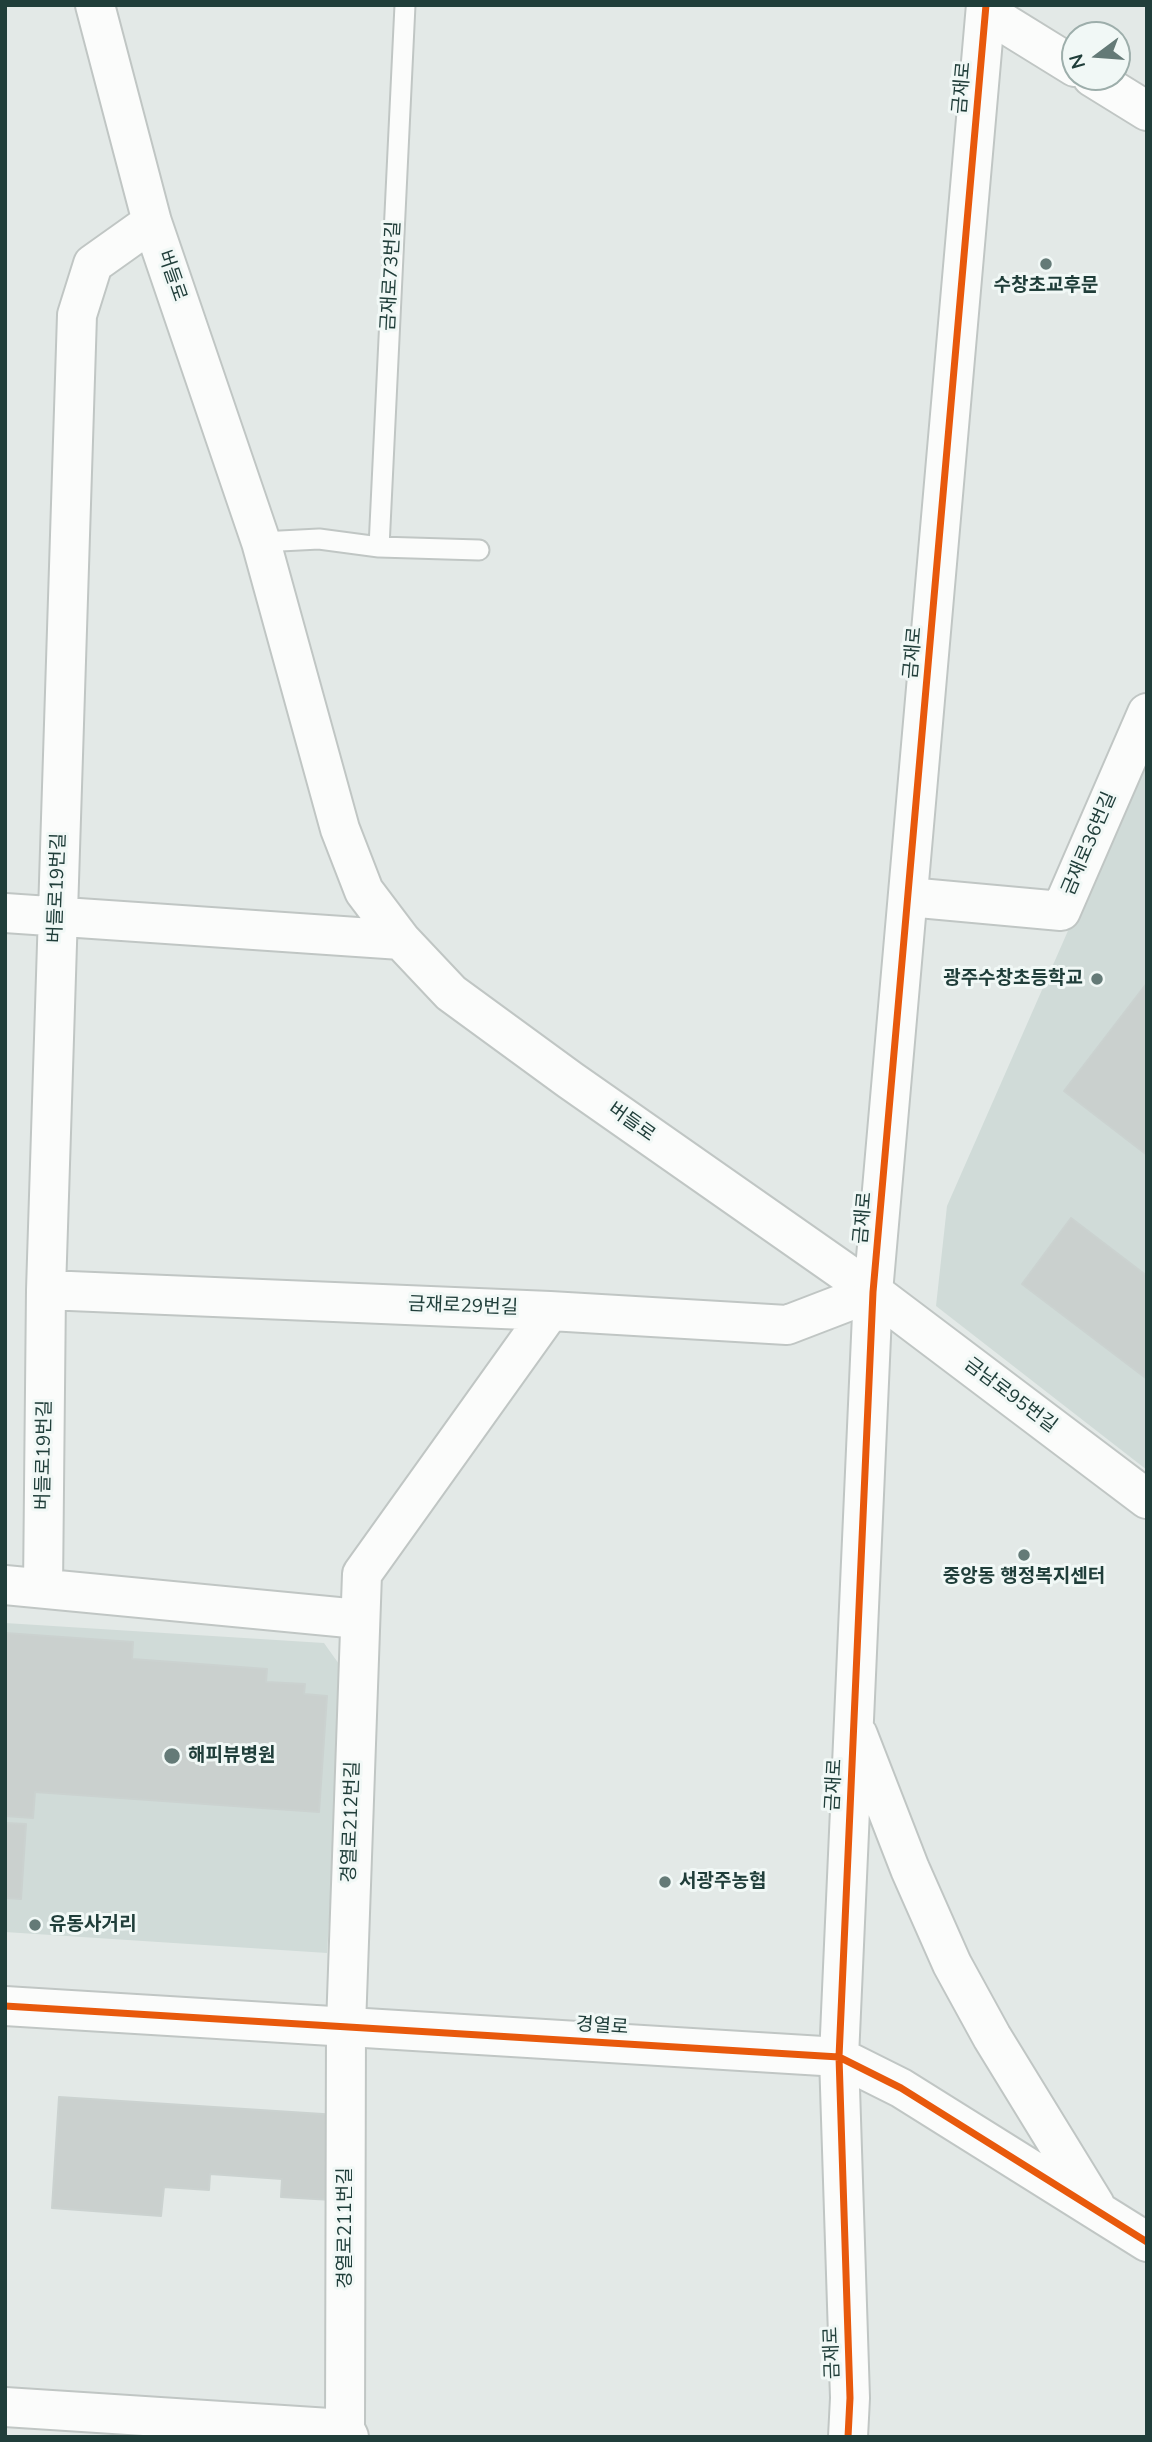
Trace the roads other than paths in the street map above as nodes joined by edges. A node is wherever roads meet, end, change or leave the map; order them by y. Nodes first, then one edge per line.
1 (95, 5) edge
2 (405, 5) edge
3 (982, 7) edge
4 (1061, 58) edge
5 (1115, 91) edge
6 (1147, 111) edge
7 (152, 222) junction
8 (261, 542) junction
9 (379, 547) junction
10 (479, 550) dead end
11 (1147, 713) edge
12 (908, 897) junction
13 (5, 913) edge
14 (57, 916) junction
15 (401, 940) junction
16 (46, 1290) junction
17 (873, 1292) junction
18 (550, 1311) junction
19 (1147, 1499) edge
20 (5, 1585) edge
21 (43, 1588) junction
22 (359, 1619) junction
23 (853, 1722) junction
24 (5, 2006) edge
25 (346, 2026) junction
26 (839, 2057) junction
27 (1100, 2212) junction
28 (1147, 2242) edge
29 (5, 2407) edge
30 (347, 2433) edge
31 (848, 2437) edge

1 - 7 street, 버들로
2 - 9 lane, 금재로73번길
3 - 4 street
3 - 12 street, 금재로
5 - 6 street
7 - 8 street, 버들로
7 - 14 street, 버들로19번길
8 - 9 lane
8 - 15 street, 버들로
9 - 10 lane
11 - 12 street, 금재로36번길
12 - 17 street, 금재로
13 - 14 street
14 - 15 street
14 - 16 street, 버들로19번길
15 - 17 street, 버들로
16 - 18 street, 금재로29번길
16 - 21 street, 버들로19번길
17 - 18 street, 금재로29번길
17 - 19 street, 금남로95번길
17 - 23 street, 금재로
18 - 22 street, 경열로212번길
20 - 21 street
21 - 22 street
22 - 25 street, 경열로212번길
23 - 26 street, 금재로
23 - 27 street
24 - 25 street, 경열로
25 - 26 street, 경열로
25 - 30 street, 경열로211번길
26 - 27 street, 경열로
26 - 31 street, 금재로
27 - 28 street, 경열로
29 - 30 street, 경열로211번길

